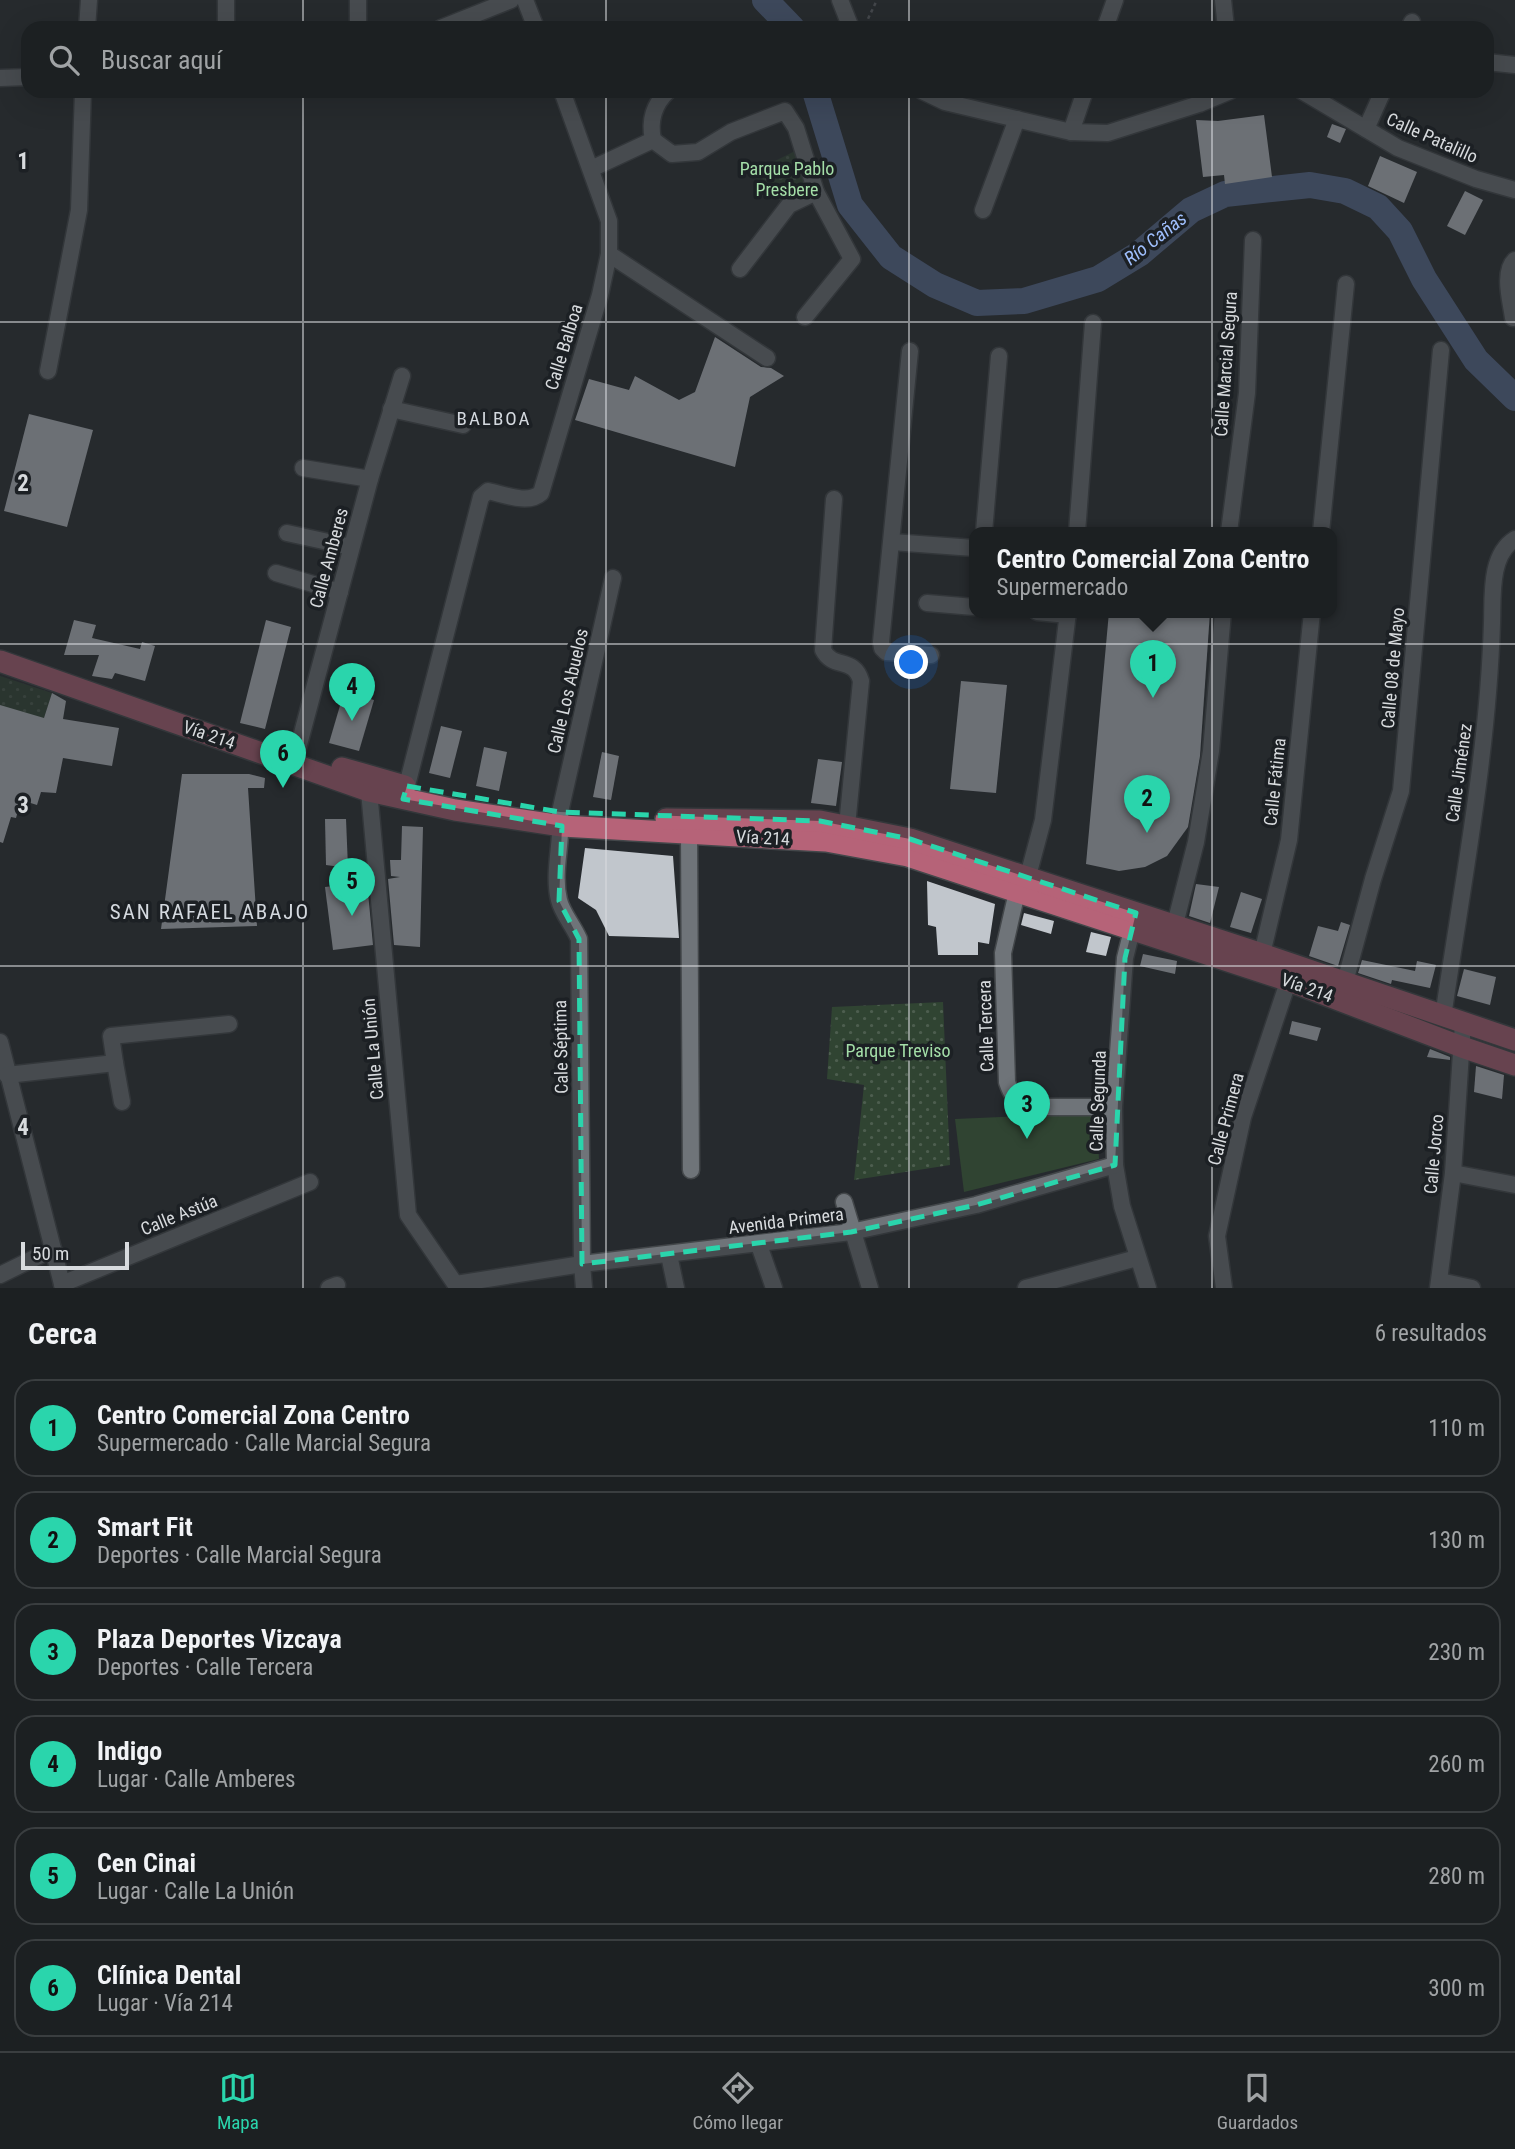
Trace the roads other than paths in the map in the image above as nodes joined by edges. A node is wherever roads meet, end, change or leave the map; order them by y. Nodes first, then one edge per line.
1 (89, 0) edge
2 (226, 0) edge
3 (358, 0) edge
4 (511, 0) edge
5 (525, 0) edge
6 (840, 0) edge
7 (1115, 0) edge
8 (1223, 0) edge
9 (480, 5) edge
10 (88, 21) edge
11 (226, 21) edge
12 (358, 21) edge
13 (453, 21) edge
14 (533, 21) edge
15 (848, 21) edge
16 (1108, 21) edge
17 (1225, 21) edge
18 (1494, 63) edge
19 (1515, 65) edge
20 (21, 76) edge
21 (0, 78) edge
22 (83, 98) edge
23 (565, 98) edge
24 (660, 98) edge
25 (937, 98) edge
26 (1083, 98) edge
27 (1213, 98) edge
28 (1314, 98) edge
29 (1380, 98) edge
30 (1017, 119) junction
31 (1366, 129) junction
32 (1071, 132) junction
33 (653, 140) junction
34 (591, 169) junction
35 (1515, 190) edge
36 (816, 192) junction
37 (983, 210) dead end
38 (1253, 240) dead end
39 (609, 254) junction
40 (1515, 260) edge
41 (740, 269) dead end
42 (1346, 284) dead end
43 (805, 317) dead end
44 (1513, 318) dead end
45 (1093, 323) dead end
46 (1441, 350) dead end
47 (910, 351) dead end
48 (999, 356) dead end
49 (767, 358) dead end
50 (48, 371) dead end
51 (402, 376) dead end
52 (391, 409) junction
53 (463, 425) dead end
54 (303, 468) dead end
55 (370, 479) junction
56 (834, 499) dead end
57 (984, 527) edge
58 (1077, 527) edge
59 (1230, 527) edge
60 (1322, 527) edge
61 (287, 533) dead end
62 (1515, 539) edge
63 (892, 542) junction
64 (351, 547) junction
65 (969, 548) edge
66 (276, 573) dead end
67 (613, 578) dead end
68 (340, 592) junction
69 (928, 603) dead end
70 (969, 606) edge
71 (1068, 618) edge
72 (1222, 618) edge
73 (1311, 618) edge
74 (0, 646) edge
75 (931, 655) dead end
76 (0, 661) edge
77 (297, 752) junction
78 (369, 791) junction
79 (405, 793) junction
80 (561, 819) junction
81 (847, 826) junction
82 (689, 834) junction
83 (1022, 884) junction
84 (1134, 921) junction
85 (1173, 933) junction
86 (1262, 954) junction
87 (1291, 973) junction
88 (1345, 982) junction
89 (1453, 1020) junction
90 (229, 1024) dead end
91 (1515, 1040) edge
92 (0, 1042) edge
93 (1462, 1047) junction
94 (115, 1063) junction
95 (1515, 1065) edge
96 (7, 1075) junction
97 (122, 1102) dead end
98 (1114, 1107) junction
99 (1115, 1165) junction
100 (691, 1170) dead end
101 (1453, 1172) junction
102 (310, 1182) dead end
103 (1515, 1185) edge
104 (844, 1202) dead end
105 (851, 1232) junction
106 (759, 1245) junction
107 (53, 1249) junction
108 (669, 1255) junction
109 (1137, 1258) junction
110 (582, 1264) junction
111 (0, 1275) edge
112 (1439, 1284) edge
113 (63, 1286) edge
114 (457, 1286) edge
115 (584, 1288) edge
116 (676, 1288) edge
117 (774, 1288) edge
118 (870, 1288) edge
119 (1026, 1288) edge
120 (1148, 1288) edge
121 (1224, 1288) edge
122 (1472, 1288) edge

1 - 10 street
2 - 11 street
3 - 12 street
4 - 9 street
5 - 14 street
6 - 15 street
7 - 16 street
8 - 17 street
9 - 13 street
18 - 19 street
20 - 21 street
22 - 50 street
23 - 34 street, Calle Balboa
24 - 33 street
25 - 30 street
26 - 32 street
27 - 32 street
28 - 31 street, Calle Patalillo
29 - 31 street
30 - 32 street
30 - 37 street
31 - 35 street, Calle Patalillo
33 - 34 street
33 - 36 street
34 - 39 street, Calle Balboa
36 - 41 street
36 - 43 street
38 - 59 street, Calle Marcial Segura
39 - 49 street
39 - 79 street, Calle Balboa
40 - 44 street
42 - 60 street
45 - 58 street
46 - 88 street, Calle 08 de Mayo
47 - 63 street
48 - 57 street
51 - 52 street, Calle Amberes
52 - 53 street
52 - 55 street, Calle Amberes
54 - 55 street
55 - 64 street, Calle Amberes
56 - 81 street
61 - 64 street
62 - 89 street, Calle Jiménez
63 - 65 street
63 - 75 street
64 - 68 street, Calle Amberes
66 - 68 street
67 - 80 street, Calle Los Abuelos
68 - 77 street, Calle Amberes
69 - 70 street
71 - 83 street, Calle Tercera
72 - 85 street
73 - 86 street, Calle Fátima
74 - 77 main road, Vía 214
76 - 78 main road, Vía 214
77 - 79 main road, Vía 214
78 - 79 main road, Vía 214
78 - 114 street, Calle La Unión
79 - 80 main road, Vía 214
80 - 81 main road, Vía 214
80 - 82 main road, Vía 214
80 - 110 street, Cale Séptima
81 - 83 main road, Vía 214
82 - 83 main road, Vía 214
82 - 100 street
83 - 84 main road, Vía 214
83 - 98 street, Calle Tercera
84 - 85 main road, Vía 214
84 - 98 street, Calle Segunda
85 - 86 main road, Vía 214
85 - 87 main road, Vía 214
86 - 87 main road, Vía 214
87 - 88 main road, Vía 214
87 - 93 main road, Vía 214
87 - 121 street, Calle Primera
88 - 89 main road, Vía 214
89 - 91 main road, Vía 214
89 - 93 street, Calle Jorco
90 - 94 street
92 - 96 street
93 - 95 main road, Vía 214
93 - 101 street, Calle Jorco
94 - 96 street
94 - 97 street
96 - 107 street
98 - 99 street, Calle Segunda
99 - 105 street, Avenida Primera
99 - 109 street, Calle Segunda
101 - 103 street
101 - 112 street, Calle Jorco
102 - 113 street, Calle Astúa
104 - 105 street
105 - 106 street, Avenida Primera
105 - 118 street
106 - 108 street, Avenida Primera
106 - 117 street
107 - 111 street
107 - 113 street
108 - 110 street, Avenida Primera
108 - 116 street
109 - 119 street
109 - 120 street, Calle Segunda
110 - 114 street, Avenida Primera
110 - 115 street, Cale Séptima
112 - 122 street

